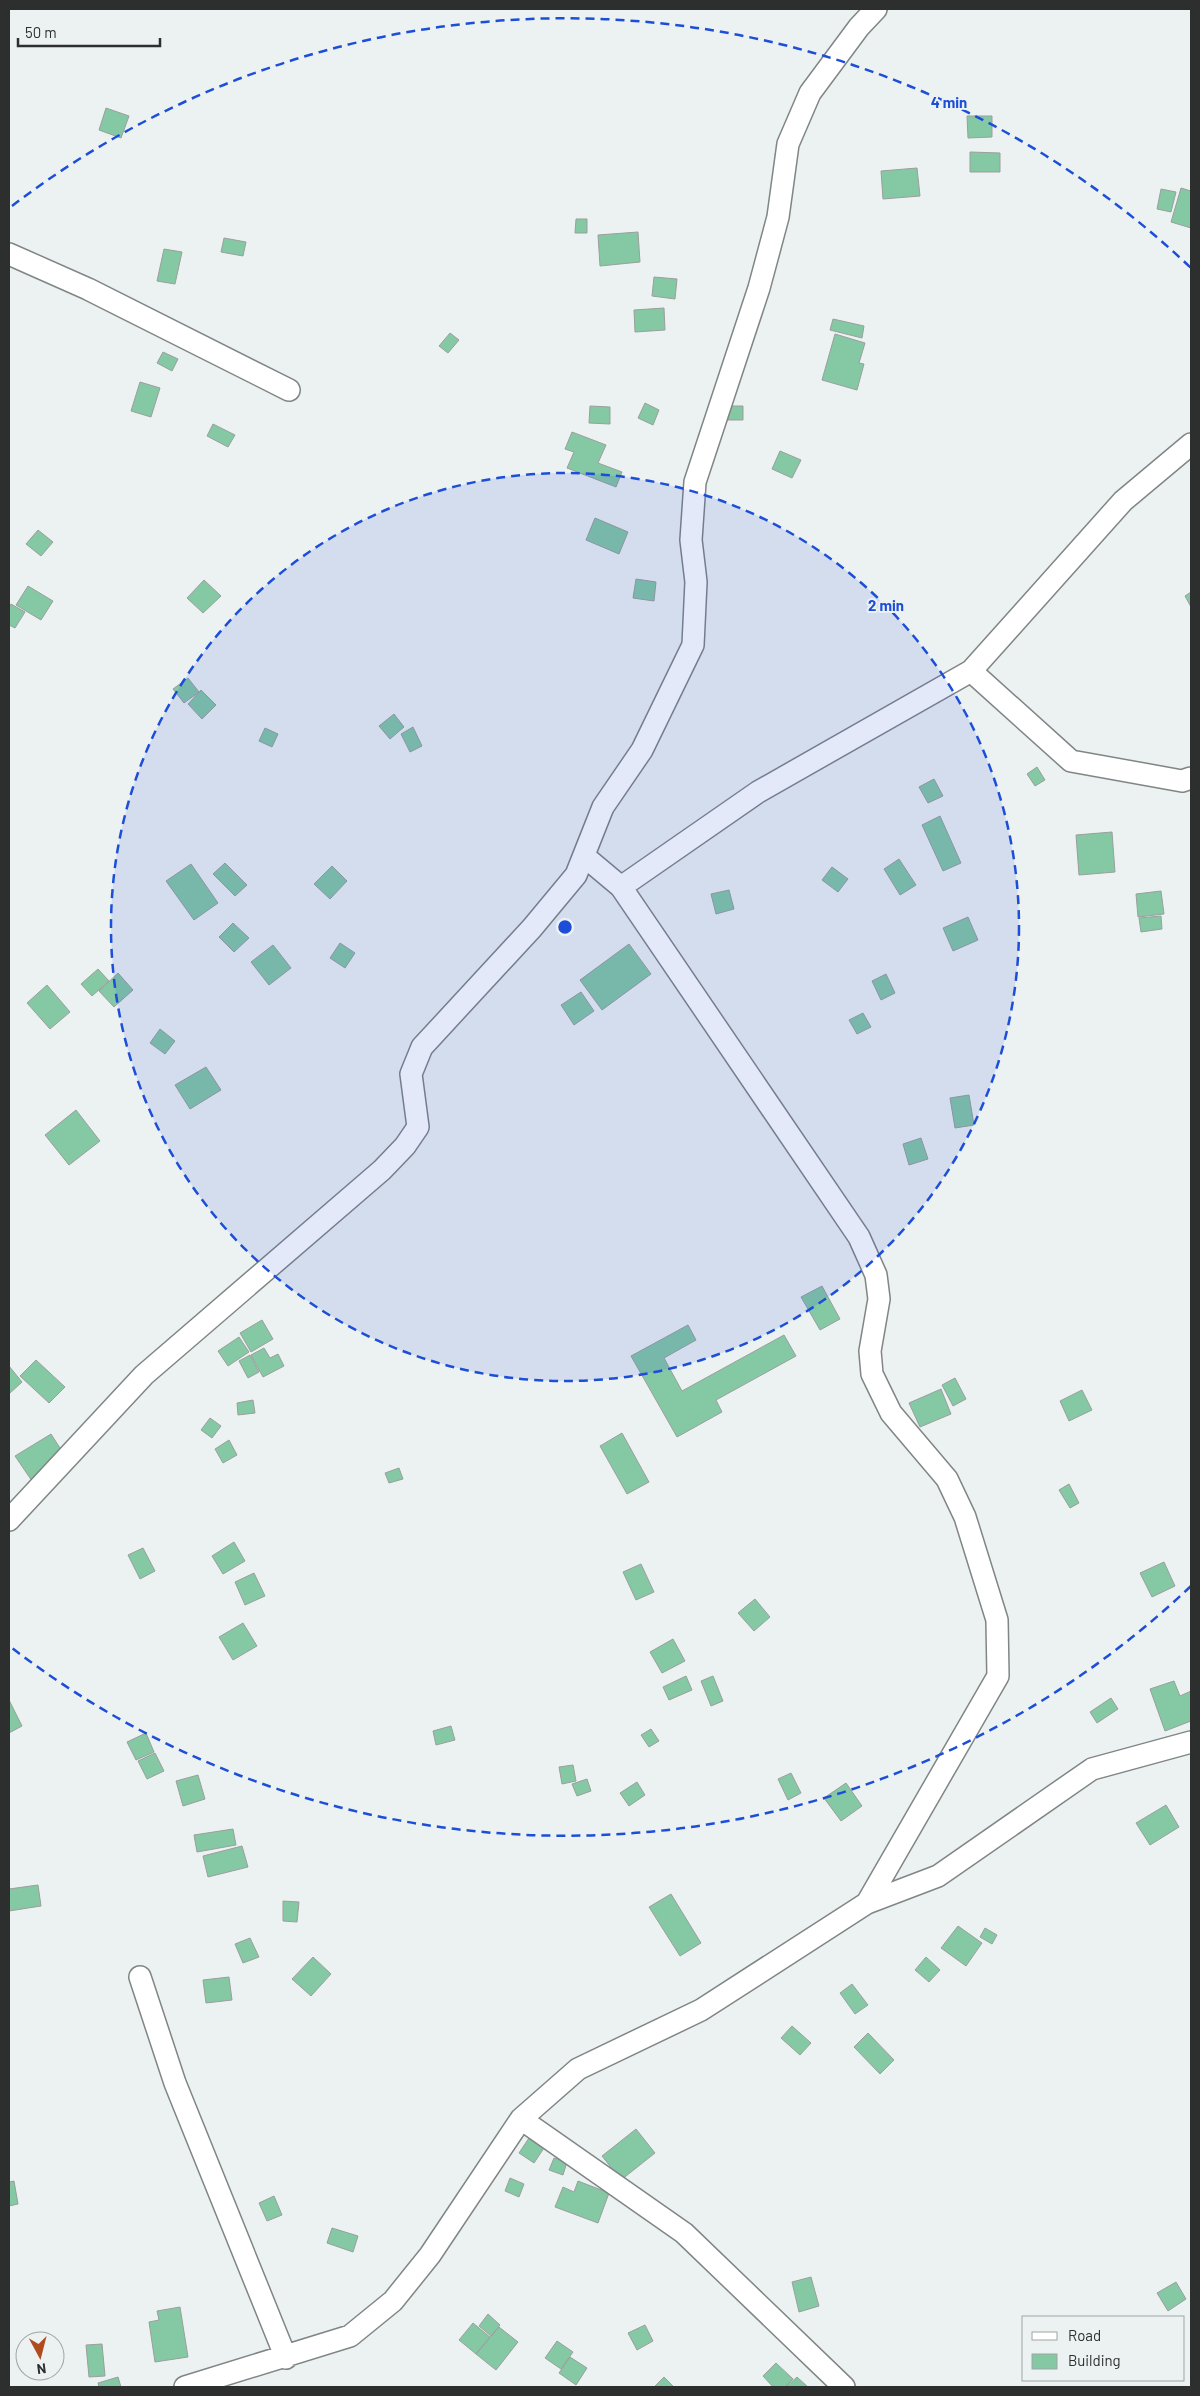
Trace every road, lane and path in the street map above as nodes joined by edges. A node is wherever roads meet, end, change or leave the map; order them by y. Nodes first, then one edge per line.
1 (876, 9) edge
2 (9, 254) edge
3 (289, 390) dead end
4 (1191, 444) edge
5 (971, 671) junction
6 (1191, 778) edge
7 (584, 856) junction
8 (621, 887) junction
9 (9, 1520) edge
10 (1191, 1742) edge
11 (867, 1903) junction
12 (140, 1977) dead end
13 (521, 2118) junction
14 (286, 2358) junction
15 (185, 2387) edge
16 (844, 2387) edge

1 - 7 street
2 - 3 street
4 - 5 street
5 - 6 street
5 - 8 street
7 - 8 street
7 - 9 street
8 - 11 street
10 - 11 street
11 - 13 street
12 - 14 street
13 - 14 street
13 - 16 street
14 - 15 street

